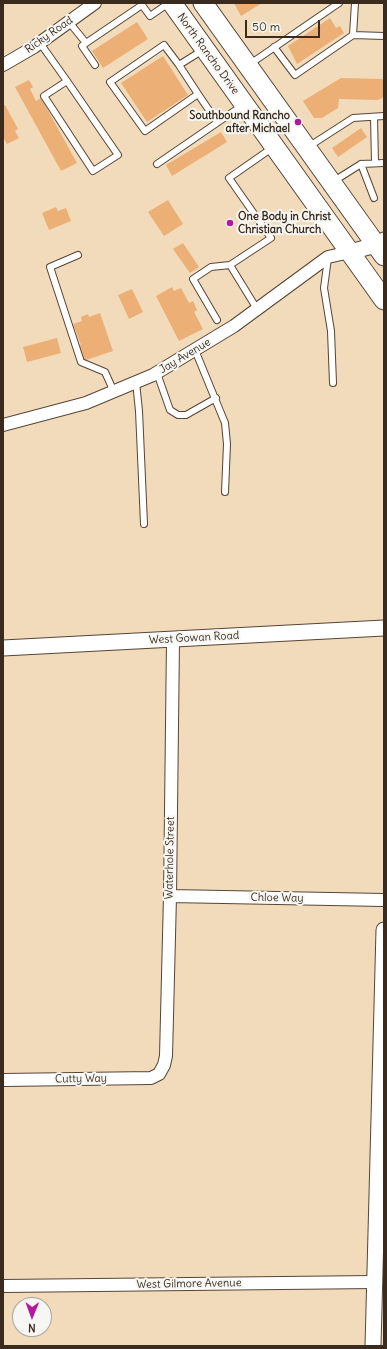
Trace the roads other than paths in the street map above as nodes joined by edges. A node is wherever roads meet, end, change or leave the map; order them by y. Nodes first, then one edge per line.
1 (95, 3) edge
2 (171, 3) edge
3 (204, 3) edge
4 (339, 3) edge
5 (355, 3) edge
6 (69, 22) junction
7 (353, 35) junction
8 (384, 36) edge
9 (40, 43) junction
10 (86, 43) junction
11 (274, 48) junction
12 (204, 49) junction
13 (3, 65) edge
14 (95, 65) dead end
15 (179, 65) junction
16 (249, 65) junction
17 (68, 81) junction
18 (198, 94) junction
19 (244, 104) junction
20 (384, 116) edge
21 (374, 117) junction
22 (217, 122) junction
23 (274, 147) junction
24 (307, 147) junction
25 (375, 163) junction
26 (384, 163) edge
27 (157, 164) dead end
28 (361, 164) junction
29 (332, 182) junction
30 (374, 198) dead end
31 (381, 247) edge
32 (350, 252) junction
33 (78, 255) dead end
34 (328, 257) junction
35 (230, 265) junction
36 (384, 300) edge
37 (257, 309) junction
38 (217, 320) dead end
39 (195, 350) junction
40 (157, 373) junction
41 (136, 382) junction
42 (333, 383) dead end
43 (114, 392) junction
44 (216, 398) junction
45 (3, 425) edge
46 (226, 492) dead end
47 (144, 524) dead end
48 (384, 628) edge
49 (174, 640) junction
50 (3, 648) edge
51 (170, 896) junction
52 (384, 900) edge
53 (384, 930) edge
54 (159, 1074) joint
55 (3, 1080) edge
56 (375, 1282) junction
57 (3, 1286) edge
58 (373, 1346) edge

1 - 6 street, Ricky Road
2 - 10 lane
2 - 12 main road, North Rancho Drive
3 - 16 main road
4 - 11 lane
5 - 7 lane
6 - 9 street, Ricky Road
6 - 10 lane
7 - 8 lane
7 - 11 lane
9 - 13 street, Ricky Road
9 - 17 lane
10 - 14 lane
11 - 16 lane
12 - 15 lane
12 - 19 main road, North Rancho Drive
15 - 18 lane
15 - 18 lane
16 - 24 main road
17 - 17 lane
18 - 22 lane
19 - 22 lane
19 - 23 main road, North Rancho Drive
20 - 21 lane
21 - 24 lane
21 - 25 lane
22 - 27 lane
23 - 32 main road, North Rancho Drive
23 - 35 lane
24 - 29 main road
25 - 26 lane
25 - 28 lane
28 - 29 lane
28 - 30 lane
29 - 31 main road
31 - 32 street
32 - 34 street, Jay Avenue
32 - 36 main road, North Rancho Drive
33 - 43 lane
34 - 37 street, Jay Avenue
34 - 42 lane
35 - 37 lane
35 - 38 lane
37 - 39 street, Jay Avenue
39 - 40 street, Jay Avenue
39 - 44 lane
40 - 41 street, Jay Avenue
40 - 44 lane
41 - 43 street, Jay Avenue
41 - 47 lane
43 - 45 street, Jay Avenue
44 - 46 lane
48 - 49 street, West Gowan Road
49 - 50 street, West Gowan Road
49 - 51 street, Waterhole Street
51 - 52 street, Chloe Way
51 - 54 street, Waterhole Street
53 - 56 street
54 - 55 street, Cutty Way
56 - 57 street, West Gilmore Avenue
56 - 58 street

